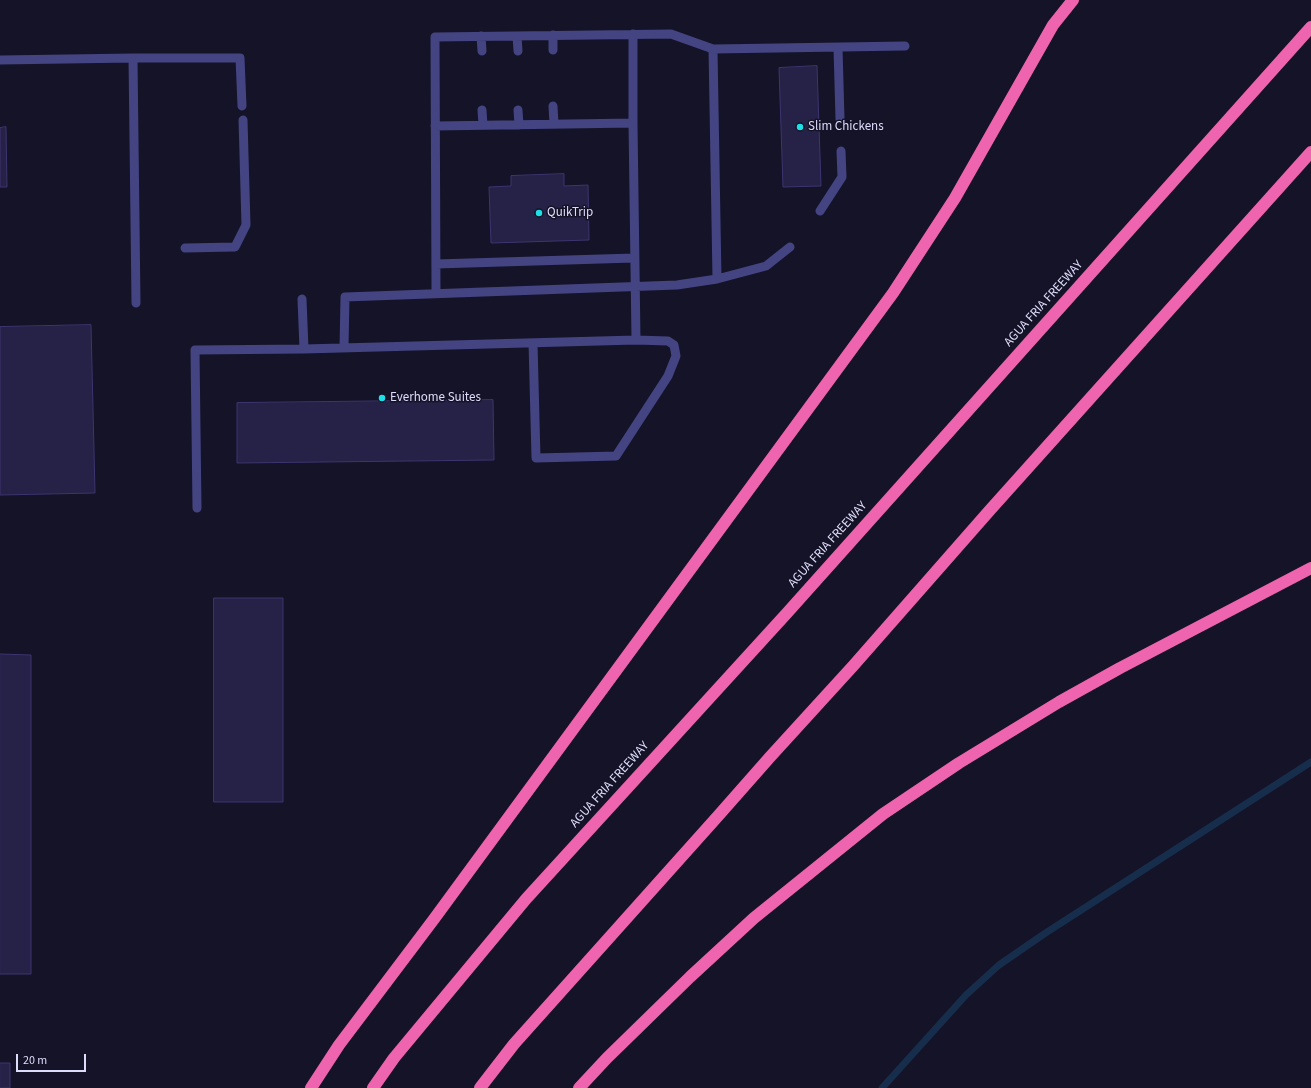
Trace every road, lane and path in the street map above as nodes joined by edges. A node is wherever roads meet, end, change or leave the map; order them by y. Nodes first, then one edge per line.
1 (1062, 0) edge
2 (1073, 0) edge
3 (1053, 25) junction
4 (1311, 27) edge
5 (633, 34) junction
6 (553, 35) junction
7 (481, 36) junction
8 (517, 36) junction
9 (905, 46) dead end
10 (838, 48) junction
11 (713, 49) junction
12 (553, 50) dead end
13 (482, 51) dead end
14 (518, 51) dead end
15 (133, 58) junction
16 (0, 60) edge
17 (242, 106) dead end
18 (553, 106) dead end
19 (482, 110) dead end
20 (518, 110) dead end
21 (840, 119) dead end
22 (243, 120) dead end
23 (633, 123) junction
24 (554, 124) junction
25 (483, 125) junction
26 (519, 125) junction
27 (435, 126) junction
28 (841, 151) dead end
29 (1311, 152) edge
30 (820, 211) dead end
31 (790, 247) dead end
32 (184, 248) dead end
33 (634, 258) junction
34 (436, 264) junction
35 (717, 278) junction
36 (634, 286) junction
37 (436, 293) junction
38 (302, 299) dead end
39 (136, 303) dead end
40 (636, 340) junction
41 (533, 343) junction
42 (344, 348) junction
43 (304, 349) junction
44 (197, 508) dead end
45 (1311, 568) edge
46 (311, 1088) edge
47 (372, 1088) edge
48 (480, 1088) edge
49 (579, 1088) edge

1 - 3 highway
2 - 3 highway
3 - 46 highway
4 - 47 highway, AGUA FRIA FREEWAY
5 - 6 lane
5 - 11 lane
5 - 23 lane
6 - 8 lane
6 - 12 lane
7 - 8 lane
7 - 13 lane
7 - 27 lane
8 - 14 lane
9 - 10 lane
10 - 11 lane
10 - 21 lane
11 - 35 lane
15 - 16 lane
15 - 17 lane
15 - 39 lane
18 - 24 lane
19 - 25 lane
20 - 26 lane
22 - 32 lane
23 - 24 lane
23 - 33 lane
24 - 26 lane
25 - 26 lane
25 - 27 lane
27 - 34 lane
28 - 30 lane
29 - 48 highway
31 - 35 lane
33 - 34 lane
33 - 36 lane
34 - 37 lane
35 - 36 lane
36 - 37 lane
36 - 40 lane
37 - 42 lane
38 - 43 lane
40 - 41 lane
40 - 41 lane
41 - 42 lane
42 - 43 lane
43 - 44 lane
45 - 49 highway

